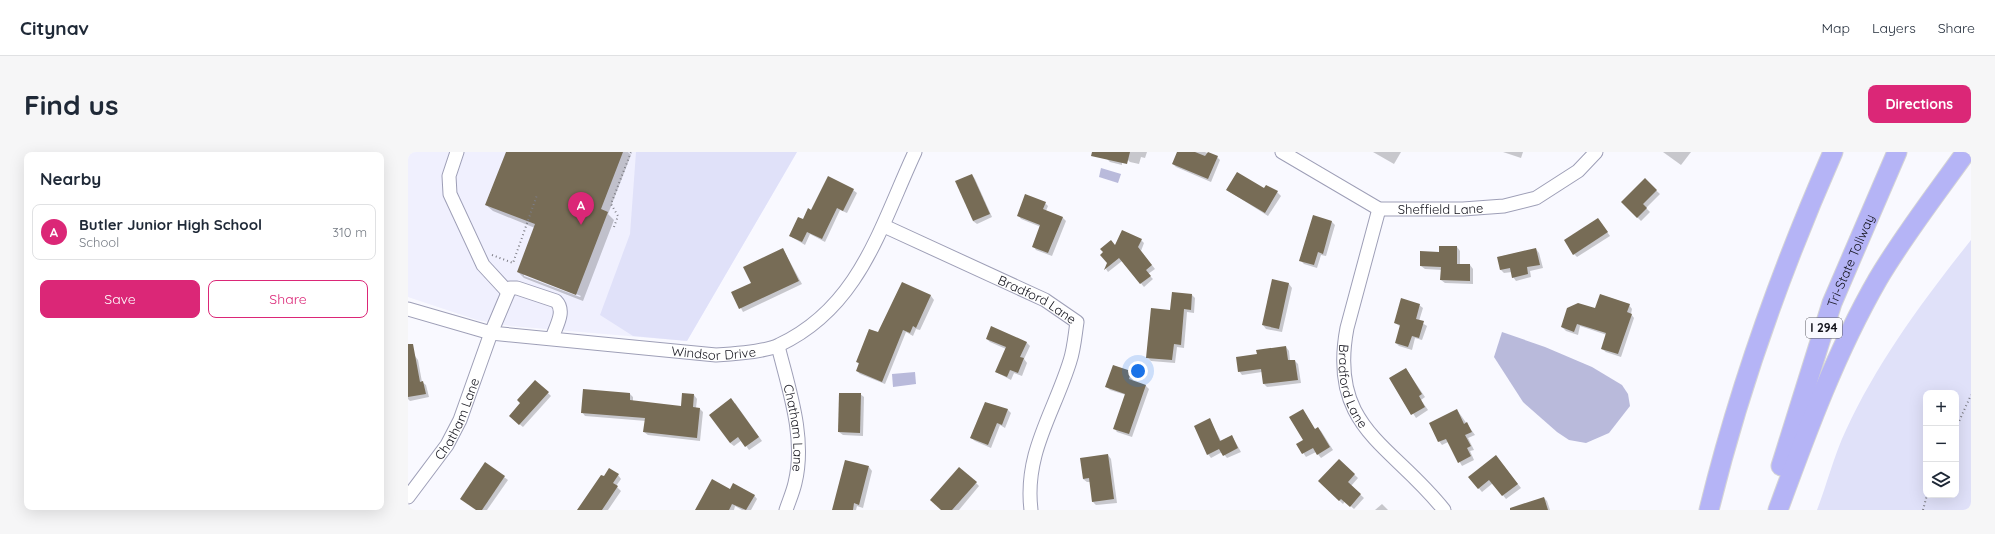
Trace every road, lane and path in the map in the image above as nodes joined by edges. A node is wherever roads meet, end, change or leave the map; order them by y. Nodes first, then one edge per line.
1 (457, 152) edge
2 (631, 152) edge
3 (915, 152) edge
4 (1282, 152) edge
5 (1596, 152) edge
6 (1833, 152) edge
7 (1897, 152) edge
8 (1966, 152) edge
9 (537, 195) dead end
10 (1379, 209) junction
11 (884, 226) junction
12 (614, 227) dead end
13 (490, 254) dead end
14 (507, 291) junction
15 (408, 309) edge
16 (490, 333) junction
17 (552, 338) junction
18 (778, 346) junction
19 (1971, 395) edge
20 (1957, 426) edge
21 (408, 497) edge
22 (1926, 498) edge
23 (786, 510) edge
24 (1031, 510) edge
25 (1444, 510) edge
26 (1709, 510) edge
27 (1770, 510) edge
28 (1778, 510) edge
29 (1923, 510) edge

1 - 14 street
2 - 12 path
3 - 11 street, Windsor Drive
4 - 10 street, Sheffield Lane
5 - 10 street, Sheffield Lane
6 - 26 highway
7 - 27 highway, Tri-State Tollway / I 294
8 - 28 highway
9 - 13 path
10 - 25 street, Bradford Lane
11 - 18 street, Windsor Drive
11 - 24 street, Bradford Lane
14 - 16 street, Chatham Lane
14 - 17 street
15 - 16 street, Windsor Drive
16 - 17 street, Windsor Drive
16 - 21 street, Chatham Lane
17 - 18 street, Windsor Drive
18 - 23 street, Chatham Lane
19 - 20 path
22 - 29 path

